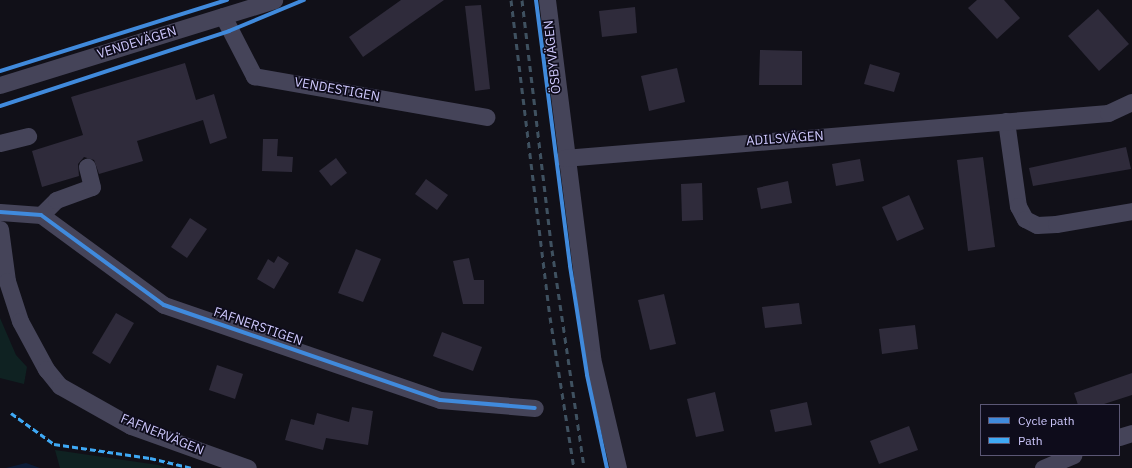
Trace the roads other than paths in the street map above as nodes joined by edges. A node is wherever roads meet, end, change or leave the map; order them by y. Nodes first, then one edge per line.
1 (274, 0) edge
2 (547, 0) edge
3 (222, 16) junction
4 (0, 85) edge
5 (1132, 102) edge
6 (486, 117) dead end
7 (1006, 121) junction
8 (28, 136) dead end
9 (0, 143) edge
10 (564, 158) junction
11 (87, 167) dead end
12 (1132, 211) edge
13 (0, 212) edge
14 (41, 215) junction
15 (0, 229) edge
16 (534, 408) dead end
17 (1132, 433) edge
18 (1120, 437) edge
19 (1071, 456) edge
20 (248, 468) edge
21 (618, 468) edge
22 (1043, 468) edge

1 - 3 street, VENDEVÄGEN
2 - 10 street, ÖSBYVÄGEN
3 - 4 street, VENDEVÄGEN
3 - 6 street, VENDESTIGEN
5 - 7 street, ADILSVÄGEN
7 - 10 street, ADILSVÄGEN
7 - 12 street
8 - 9 street
10 - 21 street, ÖSBYVÄGEN
11 - 14 street
13 - 14 street
14 - 16 street, FAFNERSTIGEN
15 - 20 street, FAFNERVÄGEN
17 - 18 street
19 - 22 street

